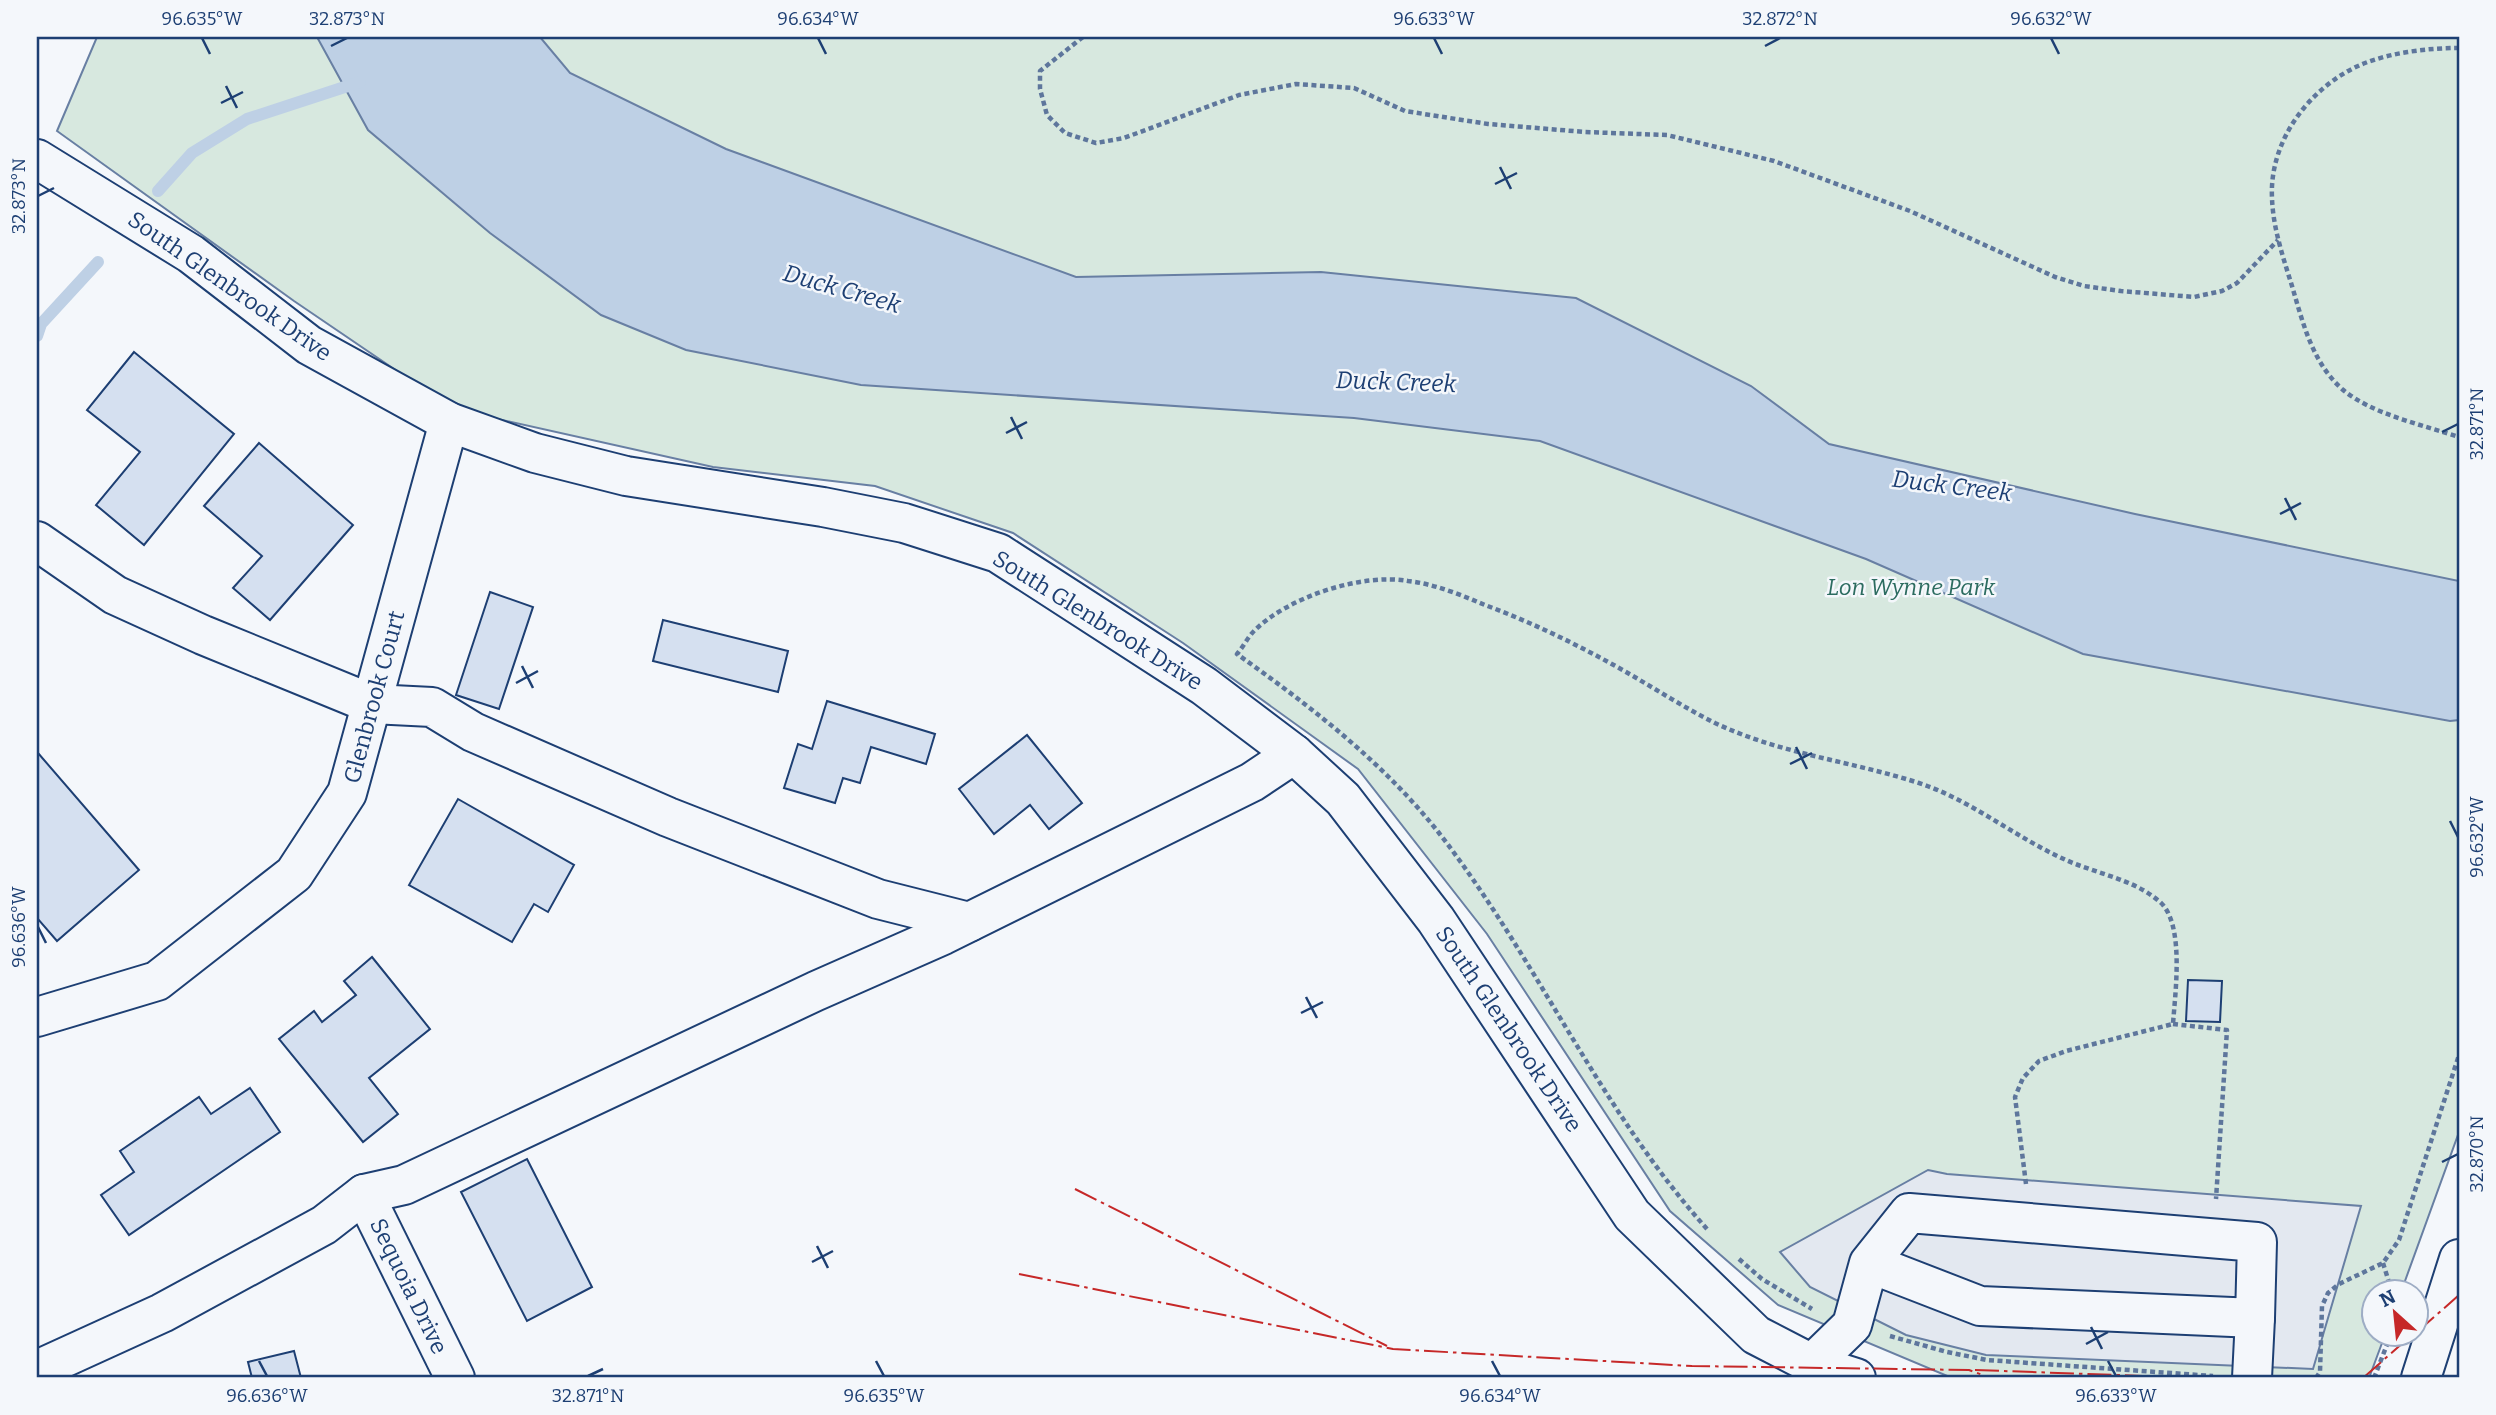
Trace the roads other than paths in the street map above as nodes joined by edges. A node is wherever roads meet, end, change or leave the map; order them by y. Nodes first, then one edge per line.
1 (37, 159) edge
2 (449, 422) junction
3 (37, 541) edge
4 (372, 704) junction
5 (1294, 754) junction
6 (969, 922) junction
7 (37, 1017) edge
8 (364, 1194) junction
9 (2459, 1259) edge
10 (1869, 1263) junction
11 (2255, 1318) junction
12 (1812, 1364) junction
13 (37, 1370) edge
14 (2235, 1377) edge
15 (455, 1378) edge
16 (1856, 1378) edge
17 (2421, 1378) edge

1 - 2 street, South Glenbrook Drive
2 - 4 street, Glenbrook Court
2 - 5 street, South Glenbrook Drive
3 - 4 street
4 - 6 street
4 - 7 street, Glenbrook Court
5 - 6 street
5 - 12 street, South Glenbrook Drive
6 - 8 street
8 - 13 street
8 - 15 street, Sequoia Drive
9 - 17 street
10 - 11 street
10 - 11 street
10 - 12 street
11 - 14 street
12 - 16 street, South Glenbrook Drive

